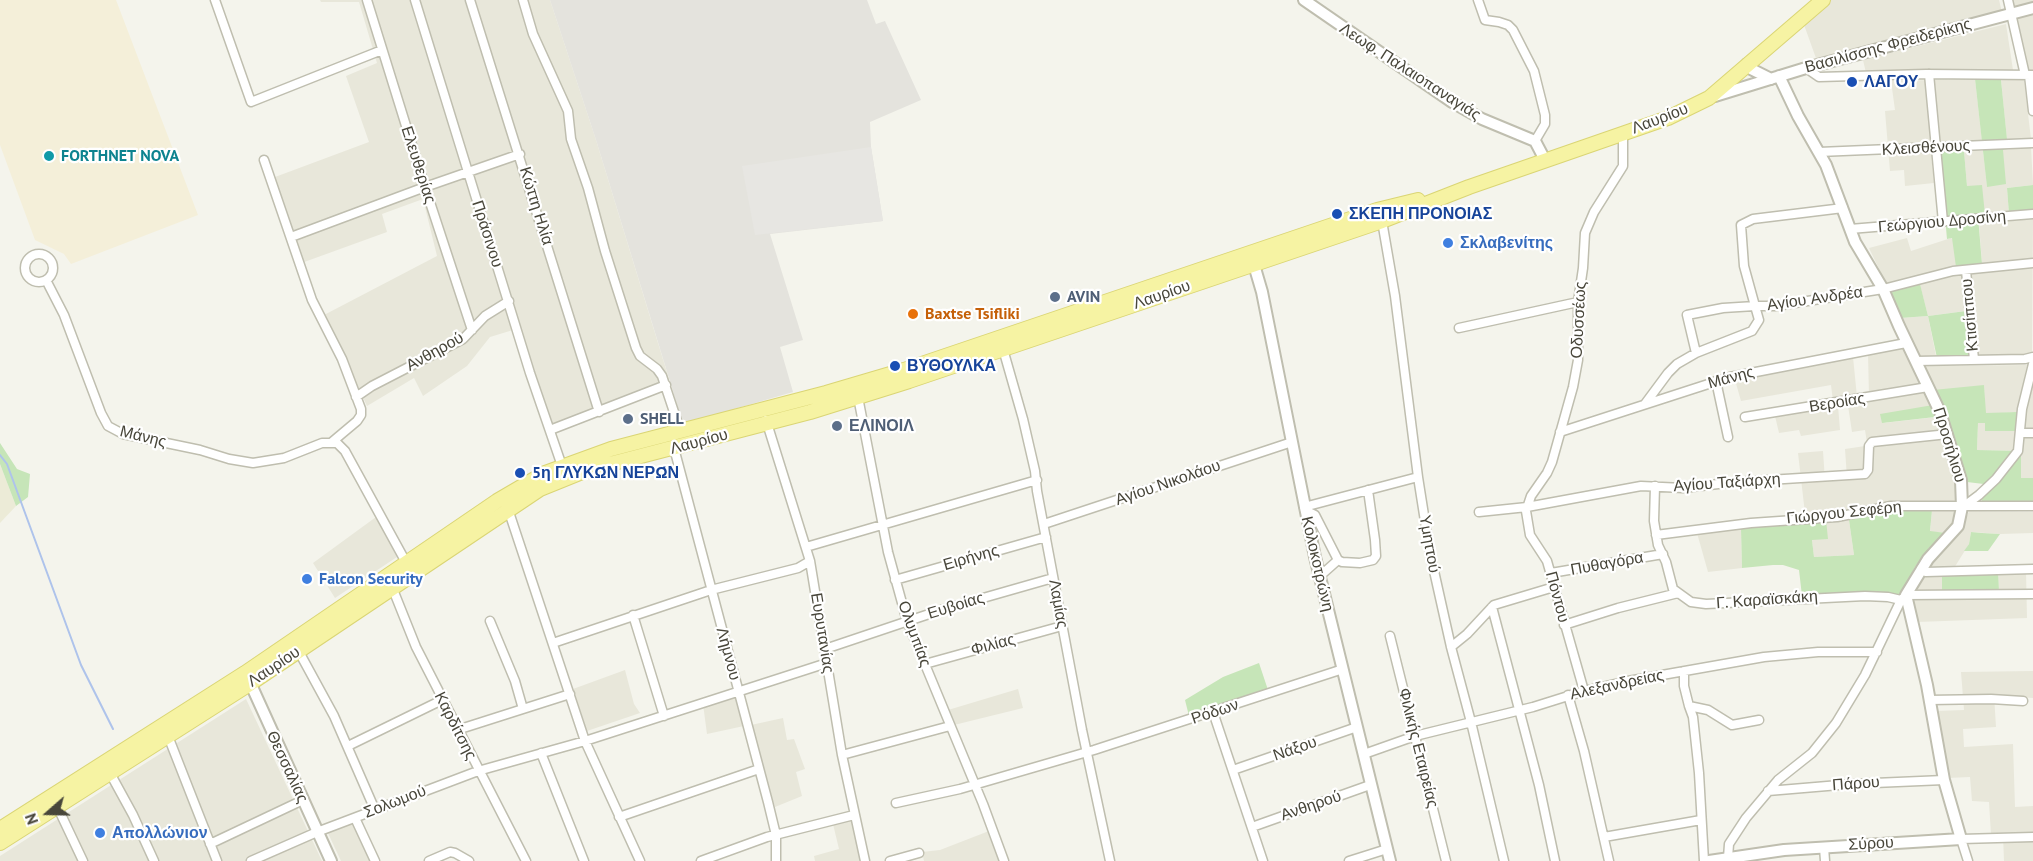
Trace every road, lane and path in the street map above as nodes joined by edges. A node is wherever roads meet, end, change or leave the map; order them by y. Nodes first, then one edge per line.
1 (215, 0) edge
2 (367, 0) edge
3 (415, 0) edge
4 (470, 0) edge
5 (523, 0) edge
6 (1304, 0) edge
7 (1478, 0) edge
8 (1823, 0) edge
9 (2008, 0) edge
10 (2033, 8) edge
11 (2011, 14) junction
12 (382, 50) junction
13 (1748, 64) junction
14 (1806, 68) junction
15 (1929, 74) junction
16 (2029, 75) edge
17 (1775, 77) junction
18 (1708, 98) junction
19 (2033, 111) edge
20 (1623, 134) junction
21 (1535, 141) junction
22 (2033, 143) edge
23 (1936, 147) junction
24 (1819, 152) junction
25 (520, 154) junction
26 (264, 160) dead end
27 (1545, 160) junction
28 (468, 173) junction
29 (425, 187) junction
30 (1469, 187) junction
31 (1843, 208) junction
32 (2033, 214) edge
33 (1382, 221) junction
34 (1944, 222) junction
35 (1850, 229) junction
36 (291, 237) junction
37 (1252, 258) junction
38 (2033, 263) edge
39 (1966, 270) junction
40 (46, 280) dead end
41 (1883, 289) junction
42 (509, 301) junction
43 (1578, 302) junction
44 (1755, 306) junction
45 (1459, 328) dead end
46 (472, 330) junction
47 (1906, 343) junction
48 (1003, 349) junction
49 (1696, 353) junction
50 (2033, 357) edge
51 (1974, 360) junction
52 (1916, 361) junction
53 (2033, 364) edge
54 (1716, 381) junction
55 (666, 385) junction
56 (1928, 387) junction
57 (356, 397) junction
58 (858, 397) junction
59 (1645, 404) junction
60 (763, 409) junction
61 (599, 412) junction
62 (1745, 417) dead end
63 (767, 424) junction
64 (550, 430) junction
65 (680, 430) junction
66 (1560, 432) junction
67 (2020, 433) junction
68 (2033, 433) edge
69 (1948, 434) junction
70 (1728, 436) dead end
71 (332, 442) junction
72 (1292, 442) junction
73 (674, 448) junction
74 (562, 466) junction
75 (1418, 477) junction
76 (1037, 480) junction
77 (1655, 486) junction
78 (1368, 490) junction
79 (2033, 506) edge
80 (1527, 507) junction
81 (1962, 507) junction
82 (1304, 508) junction
83 (508, 509) junction
84 (1479, 512) dead end
85 (882, 524) junction
86 (1044, 524) junction
87 (1656, 535) junction
88 (1046, 537) junction
89 (806, 547) junction
90 (1663, 554) junction
91 (1338, 560) junction
92 (810, 561) junction
93 (410, 568) junction
94 (1921, 569) junction
95 (2033, 569) edge
96 (1551, 573) junction
97 (1320, 576) junction
98 (1053, 578) junction
99 (895, 580) junction
100 (392, 587) junction
101 (1554, 587) junction
102 (711, 590) junction
103 (1678, 593) junction
104 (2033, 594) edge
105 (1904, 598) junction
106 (1492, 607) junction
107 (633, 615) junction
108 (490, 621) dead end
109 (907, 621) junction
110 (1564, 625) junction
111 (1062, 626) junction
112 (1390, 636) dead end
113 (553, 643) junction
114 (1451, 646) junction
115 (825, 649) junction
116 (298, 650) junction
117 (1877, 652) junction
118 (827, 663) junction
119 (924, 664) junction
120 (1343, 669) junction
121 (1684, 671) junction
122 (248, 678) junction
123 (1584, 691) junction
124 (739, 692) junction
125 (570, 694) junction
126 (1568, 695) junction
127 (442, 700) junction
128 (1929, 700) junction
129 (2023, 701) dead end
130 (1689, 706) junction
131 (523, 709) junction
132 (1518, 711) junction
133 (1213, 712) junction
134 (664, 716) junction
135 (1759, 720) dead end
136 (1471, 722) junction
137 (950, 726) junction
138 (1357, 727) junction
139 (457, 730) junction
140 (168, 736) junction
141 (1415, 736) junction
142 (585, 741) junction
143 (348, 746) junction
144 (1086, 752) junction
145 (542, 753) junction
146 (842, 754) junction
147 (1364, 754) junction
148 (759, 769) junction
149 (1233, 770) junction
150 (478, 771) junction
151 (110, 773) junction
152 (1944, 780) junction
153 (976, 785) junction
154 (1370, 785) junction
155 (1768, 791) junction
156 (303, 800) junction
157 (896, 803) dead end
158 (57, 806) junction
159 (375, 810) junction
160 (854, 815) junction
161 (619, 817) junction
162 (355, 818) junction
163 (1701, 820) junction
164 (1252, 827) junction
165 (0, 829) edge
166 (317, 832) junction
167 (776, 835) junction
168 (1604, 837) junction
169 (2033, 837) edge
170 (1961, 839) junction
171 (0, 843) edge
172 (210, 844) junction
173 (1824, 847) junction
174 (1387, 849) junction
175 (919, 853) dead end
176 (1728, 858) junction
177 (83, 861) edge
178 (154, 861) edge
179 (217, 861) edge
180 (251, 861) edge
181 (331, 861) edge
182 (375, 861) edge
183 (429, 861) edge
184 (469, 861) edge
185 (526, 861) edge
186 (584, 861) edge
187 (640, 861) edge
188 (701, 861) edge
189 (776, 861) edge
190 (865, 861) edge
191 (890, 861) edge
192 (1004, 861) edge
193 (1110, 861) edge
194 (1263, 861) edge
195 (1349, 861) edge
196 (1390, 861) edge
197 (1446, 861) edge
198 (1504, 861) edge
199 (1555, 861) edge
200 (1609, 861) edge
201 (1704, 861) edge
202 (1709, 861) edge
203 (1826, 861) edge
204 (1968, 861) edge

1 - 12 street
2 - 12 street, Ελευθερίας
3 - 28 street, Πράσινου
4 - 25 street, Κώττη Ηλία
5 - 55 street
6 - 21 street, Λεωφ. Παλαιοπαναγιάς
7 - 21 street
8 - 13 main road, Λαυρίου
9 - 11 street
10 - 11 street, Βασιλίσσης Φρειδερίκης
11 - 14 street, Βασιλίσσης Φρειδερίκης
11 - 16 street
12 - 29 street, Ελευθερίας
13 - 17 street
13 - 18 main road, Λαυρίου
14 - 15 street
14 - 17 street, Βασιλίσσης Φρειδερίκης
15 - 16 street
15 - 23 street
16 - 19 street
17 - 18 street, Βασιλίσσης Φρειδερίκης
17 - 24 street, Προσήλιου
18 - 20 main road, Λαυρίου
20 - 27 main road, Λαυρίου
20 - 43 street, Οδυσσέως
21 - 27 street
22 - 23 street, Κλεισθένους
23 - 24 street, Κλεισθένους
23 - 34 street
24 - 31 street, Προσήλιου
25 - 28 street
25 - 61 street, Κώττη Ηλία
26 - 36 street, Μάνης
27 - 30 main road, Λαυρίου
28 - 29 street
28 - 42 street, Πράσινου
29 - 36 street
29 - 46 street, Ελευθερίας
30 - 33 main road, Λαυρίου
30 - 37 main road, Λαυρίου
31 - 35 street, Προσήλιου
31 - 44 street
32 - 34 street, Γεώργιου Δροσίνη
33 - 37 main road, Λαυρίου
33 - 75 street, Υμηττού
34 - 35 street, Γεώργιου Δροσίνη
35 - 41 street, Προσήλιου
36 - 57 street, Μάνης
37 - 48 main road, Λαυρίου
37 - 60 main road, Λαυρίου
37 - 72 street, Κολοκοτρώνη
38 - 39 street, Αγίου Ανδρέα
39 - 41 street, Αγίου Ανδρέα
39 - 51 street, Κτισίππου
40 - 71 street, Μάνης
41 - 44 street, Αγίου Ανδρέα
41 - 47 street, Προσήλιου
42 - 46 street, Ανθηρού
42 - 64 street, Πράσινου
43 - 45 street
43 - 66 street, Οδυσσέως
44 - 49 street, Αγίου Ανδρέα
44 - 49 street
46 - 57 street, Ανθηρού
47 - 52 street, Προσήλιου
47 - 54 street, Μάνης
48 - 58 main road, Λαυρίου
48 - 76 street, Λαμίας
49 - 59 street, Αγίου Ανδρέα
50 - 51 street
51 - 52 street
52 - 56 street, Προσήλιου
53 - 67 street
54 - 59 street, Μάνης
54 - 70 street
55 - 61 street
55 - 65 street
56 - 62 street, Βεροίας
56 - 69 street, Προσήλιου
57 - 71 street, Μάνης
58 - 63 main road, Λαυρίου
58 - 85 street, Ολυμπίας
59 - 66 street, Μάνης
60 - 63 street, Ευρυτανίας
60 - 65 main road, Λαυρίου
61 - 64 street
63 - 73 main road, Λαυρίου
63 - 89 street, Ευρυτανίας
64 - 74 street, Πράσινου
65 - 74 main road, Λαυρίου
66 - 80 street, Οδυσσέως
67 - 68 street
67 - 81 street
69 - 77 street, Αγίου Ταξιάρχη
69 - 81 street, Προσήλιου
71 - 93 street
72 - 82 street, Κολοκοτρώνη
72 - 86 street, Αγίου Νικολάου
73 - 83 main road, Λαυρίου
73 - 102 street, Λήμνου
74 - 93 main road, Λαυρίου
75 - 78 street
75 - 114 street, Υμηττού
76 - 85 street
76 - 86 street, Λαμίας
77 - 80 street, Αγίου Ταξιάρχη
77 - 87 street
78 - 82 street
78 - 91 street
79 - 81 street, Γιώργου Σεφέρη
80 - 84 street, Αγίου Ταξιάρχη
80 - 96 street, Πόντου
81 - 87 street, Γιώργου Σεφέρη
81 - 94 street, Προσήλιου
82 - 91 street
82 - 97 street, Κολοκοτρώνη
83 - 93 main road, Λαυρίου
83 - 113 street
85 - 89 street
85 - 99 street, Ολυμπίας
86 - 88 street, Λαμίας
87 - 90 street
88 - 98 street, Λαμίας
88 - 99 street, Ειρήνης
89 - 92 street, Ευρυτανίας
90 - 96 street, Πυθαγόρα
90 - 103 street
91 - 97 street
92 - 102 street
92 - 115 street, Ευρυτανίας
93 - 100 main road, Λαυρίου
93 - 122 main road, Λαυρίου
94 - 95 street
94 - 105 street, Προσήλιου
96 - 101 street, Πόντου
97 - 120 street, Κολοκοτρώνη
98 - 109 street, Ευβοίας
98 - 111 street, Λαμίας
99 - 109 street, Ολυμπίας
100 - 116 main road, Λαυρίου
100 - 127 street, Καρδίτσης
101 - 106 street
101 - 110 street, Πόντου
102 - 107 street
102 - 124 street, Λήμνου
103 - 105 street, Γ. Καραϊσκάκη
103 - 110 street
104 - 105 street, Γ. Καραϊσκάκη
105 - 117 street
105 - 128 street
106 - 114 street
106 - 132 street
107 - 113 street
107 - 134 street
108 - 131 street
109 - 115 street, Ευβοίας
109 - 119 street, Ολυμπίας
110 - 123 street, Πόντου
111 - 119 street, Φιλίας
111 - 144 street, Λαμίας
112 - 141 street, Φιλικής Εταιρείας
113 - 125 street
114 - 136 street, Υμηττού
115 - 118 street, Ευρυτανίας
116 - 122 main road, Λαυρίου
116 - 143 street
117 - 121 street, Αλεξανδρείας
117 - 155 street
118 - 124 street, Σολωμού
118 - 146 street, Ευρυτανίας
119 - 137 street, Ολυμπίας
120 - 133 street, Ρόδων
120 - 138 street, Κολοκοτρώνη
121 - 123 street, Αλεξανδρείας
121 - 130 street
122 - 140 main road, Λαυρίου
122 - 156 street, Θεσσαλίας
122 - 165 main road, Λαυρίου
123 - 126 street, Αλεξανδρείας
124 - 134 street, Σολωμού
124 - 148 street, Λήμνου
125 - 131 street
125 - 142 street
126 - 132 street, Αλεξανδρείας
126 - 168 street
127 - 139 street, Καρδίτσης
127 - 143 street
128 - 129 street
128 - 152 street
130 - 135 street
130 - 163 street
131 - 139 street
132 - 136 street, Αλεξανδρείας
132 - 199 street
133 - 144 street, Ρόδων
133 - 149 street
134 - 142 street, Σολωμού
136 - 141 street, Αλεξανδρείας
136 - 198 street, Υμηττού
137 - 146 street
137 - 153 street, Ολυμπίας
138 - 147 street, Κολοκοτρώνη
138 - 149 street, Νάξου
139 - 150 street, Καρδίτσης
140 - 151 main road, Λαυρίου
140 - 172 street
141 - 147 street, Αλεξανδρείας
141 - 197 street, Φιλικής Εταιρείας
142 - 145 street, Σολωμού
142 - 161 street
143 - 159 street
144 - 153 street, Ρόδων
144 - 193 street, Λαμίας
145 - 150 street, Σολωμού
145 - 186 street
146 - 160 street, Ευρυτανίας
147 - 154 street, Κολοκοτρώνη
148 - 161 street
148 - 167 street, Λήμνου
149 - 164 street
150 - 159 street, Σολωμού
150 - 185 street, Καρδίτσης
151 - 158 main road, Λαυρίου
151 - 178 street
152 - 155 street, Πάρου
152 - 170 street
153 - 157 street, Ρόδων
153 - 192 street, Ολυμπίας
154 - 164 street, Ανθηρού
154 - 174 street, Κολοκοτρώνη
155 - 176 street
156 - 166 street, Θεσσαλίας
156 - 172 street
158 - 171 main road, Λαυρίου
158 - 177 street
159 - 162 street, Σολωμού
160 - 167 street
160 - 190 street, Ευρυτανίας
161 - 187 street
162 - 166 street, Σολωμού
162 - 182 street
163 - 168 street
163 - 201 street
164 - 194 street
166 - 180 street, Σολωμού
166 - 181 street, Θεσσαλίας
167 - 188 street
167 - 189 street, Λήμνου
168 - 200 street
169 - 170 street, Σύρου
170 - 173 street, Σύρου
170 - 204 street
172 - 179 street
173 - 176 street, Σύρου
173 - 203 street
174 - 195 street
174 - 196 street, Κολοκοτρώνη
175 - 191 street
176 - 202 street, Σύρου
183 - 184 street

